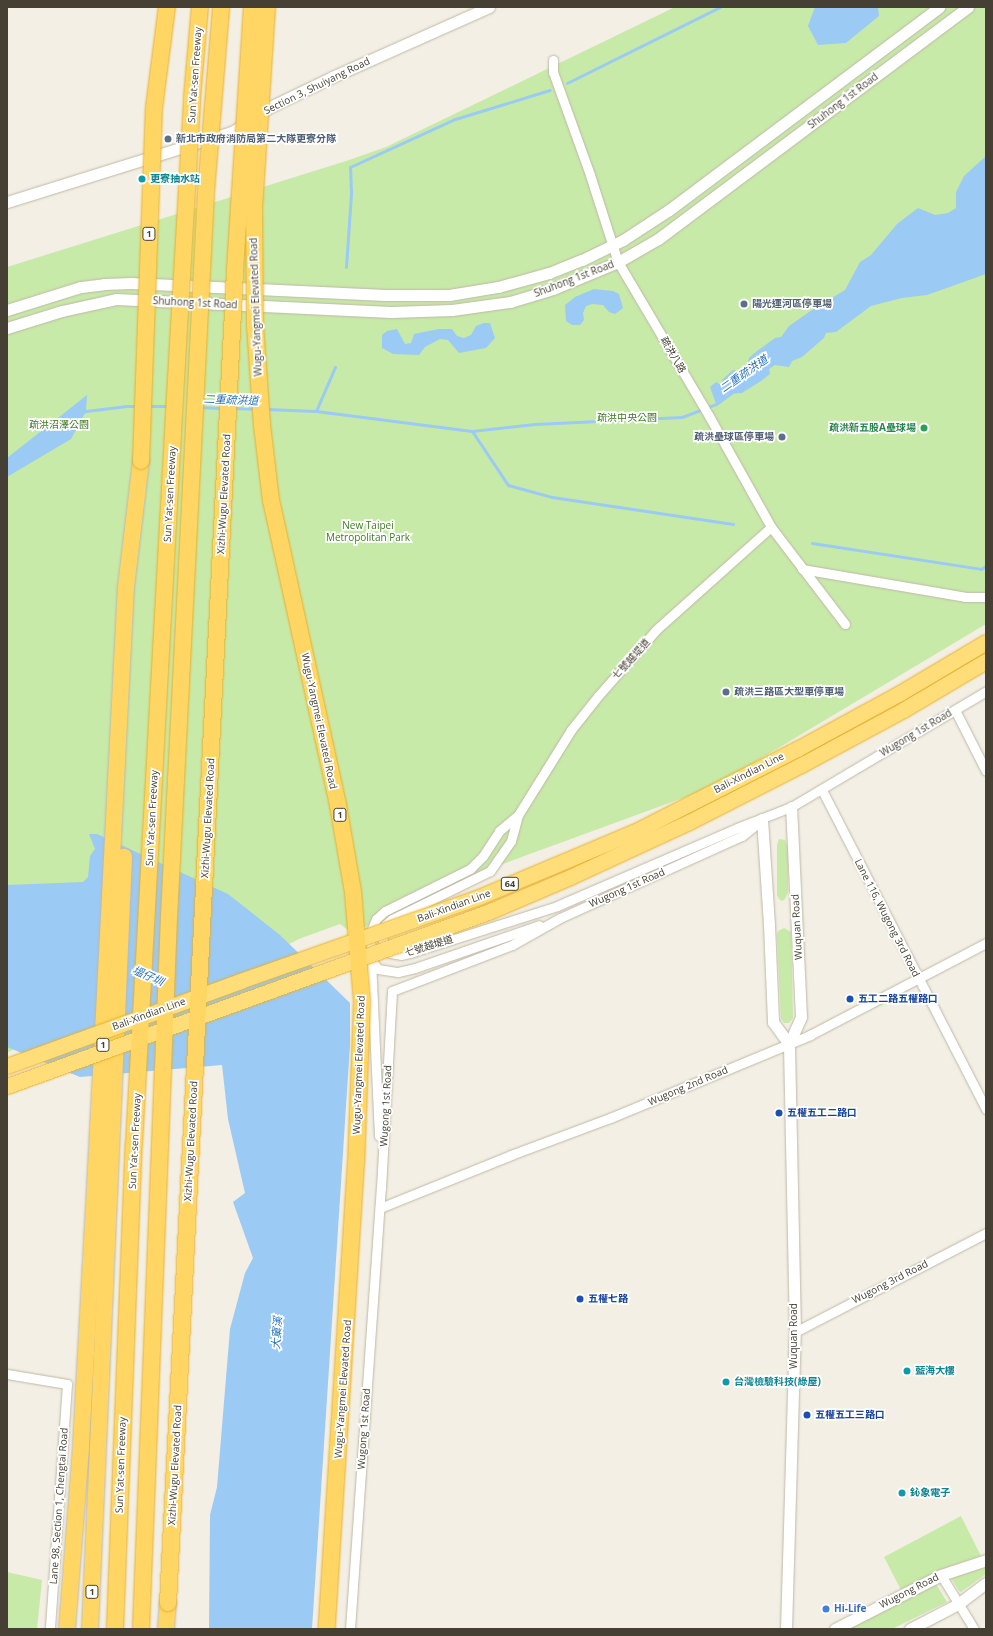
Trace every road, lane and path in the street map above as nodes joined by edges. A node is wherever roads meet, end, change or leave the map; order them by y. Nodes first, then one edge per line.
1 (167, 7) edge
2 (200, 7) edge
3 (221, 7) edge
4 (252, 7) edge
5 (267, 7) edge
6 (489, 7) edge
7 (939, 7) edge
8 (968, 7) edge
9 (553, 60) dead end
10 (7, 202) edge
11 (614, 244) junction
12 (618, 262) junction
13 (7, 310) edge
14 (7, 328) edge
15 (141, 461) junction
16 (771, 527) junction
17 (802, 569) junction
18 (986, 597) edge
19 (845, 624) dead end
20 (986, 642) edge
21 (986, 662) edge
22 (986, 691) edge
23 (955, 710) junction
24 (986, 771) edge
25 (822, 790) junction
26 (791, 808) junction
27 (518, 815) junction
28 (762, 819) junction
29 (557, 906) joint
30 (560, 918) junction
31 (986, 943) edge
32 (371, 960) junction
33 (918, 977) junction
34 (788, 1044) junction
35 (7, 1066) edge
36 (7, 1086) edge
37 (986, 1109) edge
38 (381, 1188) junction
39 (380, 1208) junction
40 (986, 1233) edge
41 (795, 1332) junction
42 (7, 1374) edge
43 (986, 1560) edge
44 (941, 1575) junction
45 (986, 1583) edge
46 (116, 1597) junction
47 (958, 1604) junction
48 (50, 1629) edge
49 (67, 1629) edge
50 (90, 1629) edge
51 (109, 1629) edge
52 (114, 1629) edge
53 (141, 1629) edge
54 (166, 1629) edge
55 (327, 1629) edge
56 (350, 1629) edge
57 (786, 1629) edge
58 (835, 1629) edge
59 (910, 1629) edge
60 (974, 1629) edge

1 - 15 highway, 1, bridge
2 - 46 highway, Sun Yat-sen Freeway, bridge
3 - 53 highway, Sun Yat-sen Freeway, bridge
4 - 54 highway, Xizhi-Wugu Elevated Road, bridge
5 - 55 highway, Wugu-Yangmei Elevated Road / 1, bridge
6 - 10 street, Section 3, Shuiyang Road
7 - 11 street, Shuhong 1st Road
8 - 12 street, Shuhong 1st Road
9 - 11 street, 疏洪八路
11 - 12 street, 疏洪八路
11 - 13 street, Shuhong 1st Road
12 - 14 street, Shuhong 1st Road
12 - 16 street, 疏洪八路
15 - 49 highway, 1, bridge
15 - 50 highway, 1, bridge
16 - 17 street, 疏洪八路
16 - 27 street, 七號越堤道
17 - 18 street
17 - 19 street, 疏洪八路
20 - 35 highway, Bali-Xindian Line / 64, bridge
21 - 36 highway, Bali-Xindian Line / 64, bridge
22 - 23 street, Wugong 1st Road
23 - 24 street
23 - 25 street, Wugong 1st Road
25 - 26 street, Wugong 1st Road
25 - 33 street, Lane 116, Wugong 3rd Road
26 - 28 street, Wugong 1st Road
26 - 34 street, Wuquan Road
27 - 29 street, 七號越堤道
27 - 32 street, 七號越堤道
28 - 29 street, Wugong 1st Road
28 - 30 street, Wugong 1st Road
28 - 34 street
30 - 32 street, 七號越堤道
30 - 38 street, Wugong 1st Road
31 - 33 street, Wugong 2nd Road
32 - 38 street, 七號越堤道
33 - 34 street, Wugong 2nd Road
33 - 37 street, Lane 116, Wugong 3rd Road
34 - 39 street, Wugong 2nd Road
34 - 41 street, Wuquan Road
38 - 39 street, Wugong 1st Road
39 - 56 street, Wugong 1st Road
40 - 41 street, Wugong 3rd Road
41 - 57 street, Wuquan Road
42 - 48 street, Lane 98, Section 1, Chengtai Road
43 - 44 street, Wugong Road
44 - 47 street
44 - 58 street, Wugong Road
45 - 47 street
46 - 51 highway, bridge
46 - 52 highway, Sun Yat-sen Freeway, bridge
47 - 59 street
47 - 60 street

